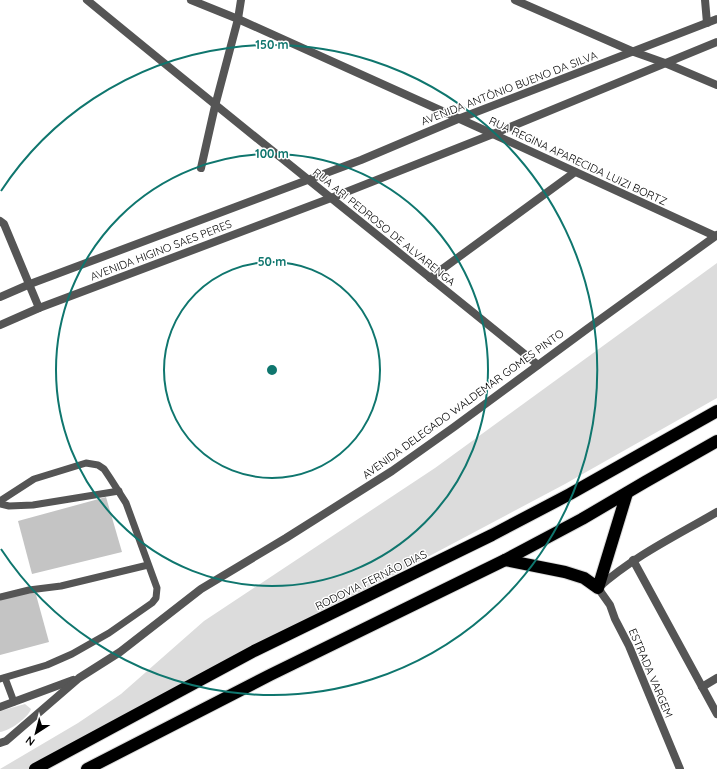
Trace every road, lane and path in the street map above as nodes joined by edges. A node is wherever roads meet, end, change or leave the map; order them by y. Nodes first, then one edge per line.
1 (87, 0) edge
2 (191, 0) edge
3 (241, 0) edge
4 (516, 0) edge
5 (705, 0) edge
6 (238, 19) junction
7 (717, 19) edge
8 (707, 23) junction
9 (717, 42) edge
10 (634, 52) junction
11 (665, 63) junction
12 (717, 85) edge
13 (215, 106) junction
14 (458, 119) junction
15 (493, 134) junction
16 (201, 168) dead end
17 (576, 172) junction
18 (310, 180) junction
19 (330, 198) junction
20 (0, 221) edge
21 (716, 236) edge
22 (430, 278) junction
23 (30, 284) junction
24 (0, 297) edge
25 (39, 308) junction
26 (0, 325) edge
27 (538, 365) junction
28 (717, 411) edge
29 (717, 441) edge
30 (119, 491) junction
31 (627, 493) junction
32 (0, 501) edge
33 (0, 504) edge
34 (717, 512) edge
35 (505, 560) junction
36 (633, 560) junction
37 (148, 565) junction
38 (598, 588) junction
39 (0, 597) edge
40 (79, 678) junction
41 (717, 678) edge
42 (2, 679) edge
43 (702, 686) junction
44 (14, 702) junction
45 (0, 707) edge
46 (717, 714) edge
47 (0, 743) edge
48 (34, 769) edge
49 (87, 769) edge
50 (680, 769) edge

1 - 13 street, RUA ARI PEDROSO DE ALVARENGA
2 - 6 street, RUA REGINA APARECIDA LUIZI BORTZ
3 - 6 street
4 - 10 street
5 - 8 street
6 - 13 street
6 - 14 street, RUA REGINA APARECIDA LUIZI BORTZ
7 - 8 street, AVENIDA ANTÔNIO BUENO DA SILVA
8 - 10 street, AVENIDA ANTÔNIO BUENO DA SILVA
9 - 11 street
10 - 11 street
10 - 14 street, AVENIDA ANTÔNIO BUENO DA SILVA
11 - 12 street
11 - 15 street
13 - 16 street
13 - 18 street, RUA ARI PEDROSO DE ALVARENGA
14 - 15 street, RUA REGINA APARECIDA LUIZI BORTZ
14 - 18 street, AVENIDA ANTÔNIO BUENO DA SILVA
15 - 17 street, RUA REGINA APARECIDA LUIZI BORTZ
15 - 19 street
17 - 21 street, RUA REGINA APARECIDA LUIZI BORTZ
17 - 22 street
18 - 19 street, RUA ARI PEDROSO DE ALVARENGA
18 - 23 street, AVENIDA HIGINO SAES PERES
19 - 22 street, RUA ARI PEDROSO DE ALVARENGA
19 - 25 street, AVENIDA HIGINO SAES PERES
20 - 23 street
21 - 27 street, AVENIDA DELEGADO WALDEMAR GOMES PINTO
22 - 27 street, RUA ARI PEDROSO DE ALVARENGA
23 - 24 street, AVENIDA HIGINO SAES PERES
23 - 25 street
25 - 26 street, AVENIDA HIGINO SAES PERES
27 - 40 street, AVENIDA DELEGADO WALDEMAR GOMES PINTO
28 - 48 highway, RODOVIA FERNÃO DIAS
29 - 31 highway
30 - 32 lane
30 - 33 lane
30 - 37 lane
31 - 35 highway
31 - 38 highway
34 - 36 street
35 - 38 highway
35 - 49 highway
36 - 38 street
36 - 43 street
37 - 39 lane
37 - 42 lane
38 - 50 street, ESTRADA VARGEM
40 - 44 street
40 - 47 street
41 - 43 street
42 - 44 lane
43 - 46 street
44 - 45 street

